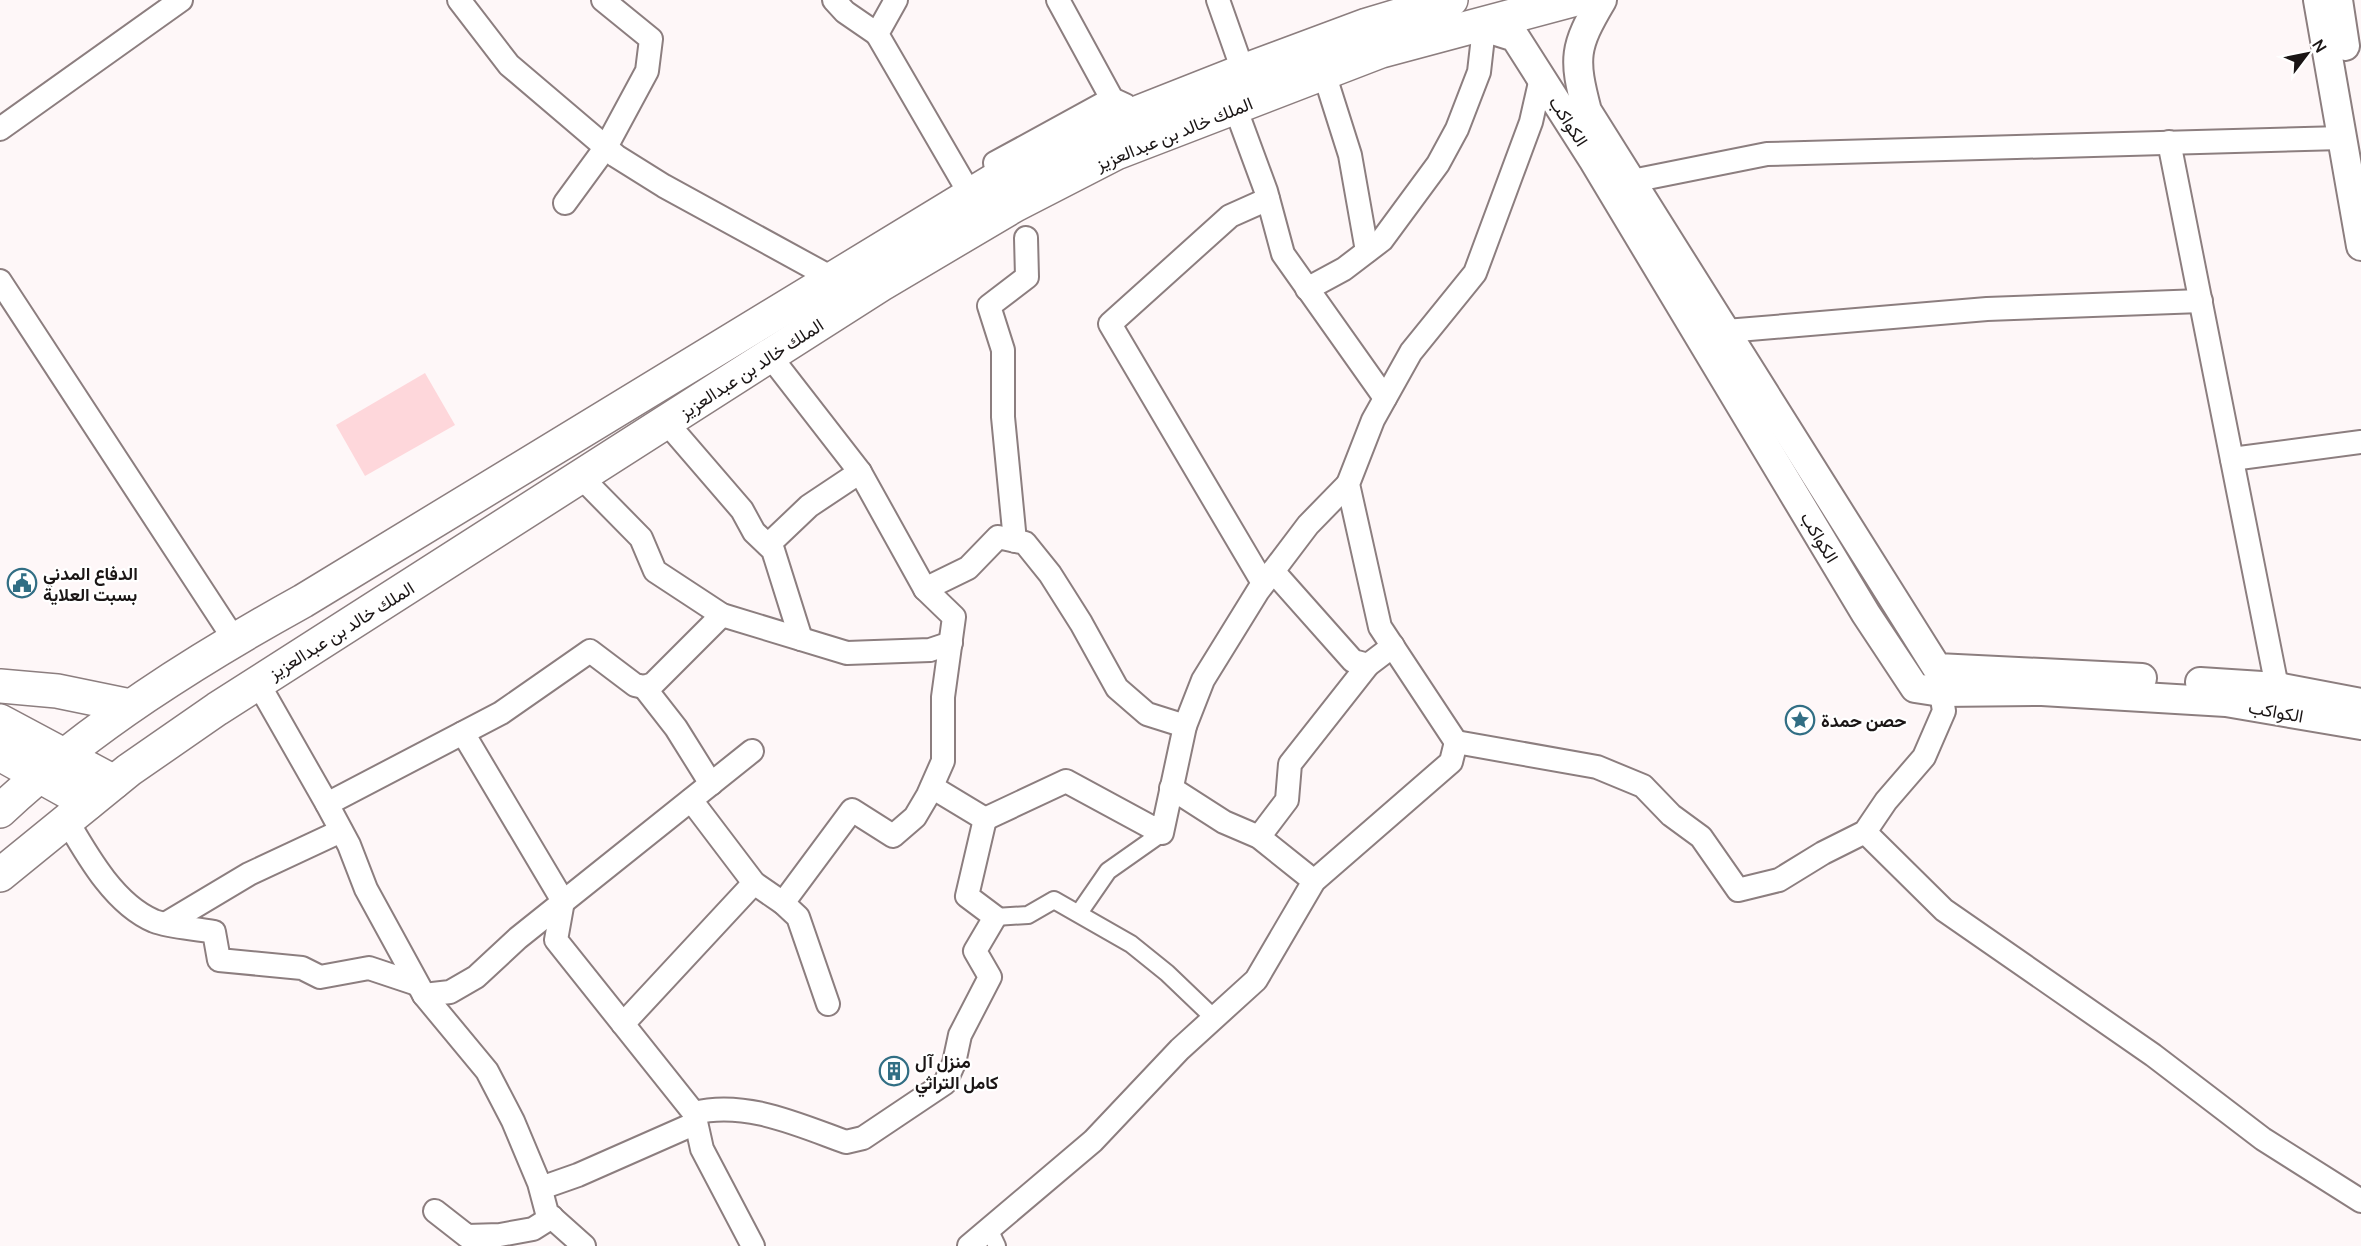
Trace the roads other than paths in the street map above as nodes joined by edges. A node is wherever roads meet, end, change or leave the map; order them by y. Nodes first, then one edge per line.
1 (182, 0) edge
2 (459, 0) edge
3 (603, 0) edge
4 (834, 0) edge
5 (896, 0) edge
6 (1058, 0) edge
7 (1218, 0) edge
8 (1451, 0) edge
9 (1572, 0) edge
10 (1602, 0) edge
11 (2318, 0) edge
12 (2338, 0) edge
13 (1402, 7) edge
14 (1480, 27) junction
15 (877, 34) junction
16 (1243, 71) junction
17 (1324, 73) junction
18 (1541, 78) junction
19 (1126, 105) junction
20 (1235, 107) junction
21 (0, 129) edge
22 (2351, 141) edge
23 (2169, 142) junction
24 (606, 147) junction
25 (1632, 181) junction
26 (963, 182) junction
27 (1268, 199) junction
28 (565, 203) dead end
29 (1026, 238) dead end
30 (886, 245) junction
31 (2361, 246) edge
32 (1367, 251) junction
33 (832, 278) junction
34 (0, 281) edge
35 (1307, 289) junction
36 (2201, 301) junction
37 (1726, 331) junction
38 (770, 356) junction
39 (1385, 398) junction
40 (667, 423) junction
41 (2361, 442) edge
42 (2232, 459) junction
43 (860, 472) junction
44 (582, 477) junction
45 (1348, 484) junction
46 (1015, 541) junction
47 (768, 545) junction
48 (1268, 577) junction
49 (925, 589) junction
50 (722, 615) junction
51 (234, 639) junction
52 (801, 639) junction
53 (951, 643) junction
54 (1393, 646) junction
55 (1368, 665) junction
56 (1939, 680) junction
57 (258, 683) junction
58 (0, 686) edge
59 (644, 687) junction
60 (2277, 687) junction
61 (2361, 703) edge
62 (130, 706) junction
63 (0, 721) edge
64 (2361, 725) edge
65 (1185, 726) junction
66 (463, 733) junction
67 (1456, 742) junction
68 (752, 750) dead end
69 (0, 754) edge
70 (54, 767) junction
71 (114, 782) junction
72 (711, 784) junction
73 (932, 787) junction
74 (1171, 788) junction
75 (691, 800) junction
76 (327, 804) junction
77 (77, 811) junction
78 (0, 812) edge
79 (985, 819) junction
80 (341, 831) junction
81 (1865, 832) junction
82 (1162, 833) junction
83 (1259, 837) junction
84 (0, 874) edge
85 (1314, 881) junction
86 (754, 883) junction
87 (563, 901) junction
88 (783, 903) junction
89 (1079, 913) junction
90 (995, 917) junction
91 (167, 923) junction
92 (421, 989) junction
93 (828, 1004) dead end
94 (1213, 1017) junction
95 (623, 1024) junction
96 (695, 1118) junction
97 (541, 1188) junction
98 (2361, 1201) edge
99 (435, 1211) dead end
100 (552, 1217) junction
101 (993, 1237) edge
102 (584, 1246) edge
103 (753, 1246) edge
104 (969, 1246) edge

1 - 21 street
2 - 24 street
3 - 24 street
4 - 15 street
5 - 15 street
6 - 19 street
7 - 16 street
8 - 13 main road, الملك خالد بن عبدالعزيز
9 - 14 main road, الملك خالد بن عبدالعزيز
10 - 25 street, الكواكب
11 - 22 street
12 - 22 street
13 - 16 main road, الملك خالد بن عبدالعزيز
14 - 17 main road, الملك خالد بن عبدالعزيز
14 - 18 street, الكواكب
14 - 32 street
15 - 26 street
16 - 19 main road, الملك خالد بن عبدالعزيز
17 - 20 main road, الملك خالد بن عبدالعزيز
17 - 32 street
18 - 39 street
18 - 56 street, الكواكب
19 - 26 street
19 - 30 main road, الملك خالد بن عبدالعزيز
20 - 27 street
20 - 38 main road, الملك خالد بن عبدالعزيز
22 - 23 street
22 - 31 street
23 - 25 street
23 - 36 street
24 - 28 street
24 - 33 street
25 - 37 street, الكواكب
26 - 30 street
27 - 35 street
27 - 48 street
29 - 46 street
30 - 33 main road, الملك خالد بن عبدالعزيز
32 - 35 street
33 - 51 main road, الملك خالد بن عبدالعزيز
34 - 51 street
35 - 39 street
36 - 37 street
36 - 42 street
37 - 56 street, الكواكب
38 - 40 main road, الملك خالد بن عبدالعزيز
38 - 43 street
39 - 45 street
40 - 44 main road, الملك خالد بن عبدالعزيز
40 - 47 street
41 - 42 street
42 - 60 street
43 - 47 street
43 - 49 street
44 - 50 street
44 - 57 main road, الملك خالد بن عبدالعزيز
45 - 48 street
45 - 54 street
46 - 49 street
46 - 65 street
47 - 52 street
48 - 55 street
48 - 65 street
49 - 53 street
50 - 52 street
50 - 59 street
51 - 62 main road, الملك خالد بن عبدالعزيز
52 - 53 street
53 - 73 street
54 - 55 street
54 - 67 street
55 - 83 street
56 - 60 street, الكواكب
56 - 64 street, الكواكب
56 - 81 street
57 - 71 main road, الملك خالد بن عبدالعزيز
57 - 76 street
58 - 62 main road
59 - 66 street
59 - 72 street
60 - 61 street, الكواكب
62 - 70 main road, الملك خالد بن عبدالعزيز
63 - 70 main road
65 - 74 street
66 - 76 street
66 - 87 street
67 - 81 street
67 - 85 street
68 - 72 street
69 - 70 main road
70 - 71 main road
70 - 77 main road
70 - 78 main road, الملك خالد بن عبدالعزيز
71 - 77 main road, الملك خالد بن عبدالعزيز
72 - 75 street
73 - 79 street
73 - 88 street
74 - 82 street
74 - 83 street
75 - 86 street
75 - 87 street
76 - 80 street
77 - 84 main road, الملك خالد بن عبدالعزيز
77 - 91 street
79 - 82 street
79 - 90 street
80 - 91 street
80 - 92 street
81 - 98 street
82 - 89 street
83 - 85 street
85 - 94 street
86 - 88 street
86 - 95 street
87 - 92 street
87 - 95 street
88 - 93 street
89 - 90 street
89 - 94 street
90 - 96 street
91 - 92 street
92 - 97 street
94 - 101 street
95 - 96 street
96 - 97 street
96 - 103 street
97 - 100 street
99 - 100 street
100 - 102 street
101 - 104 street

